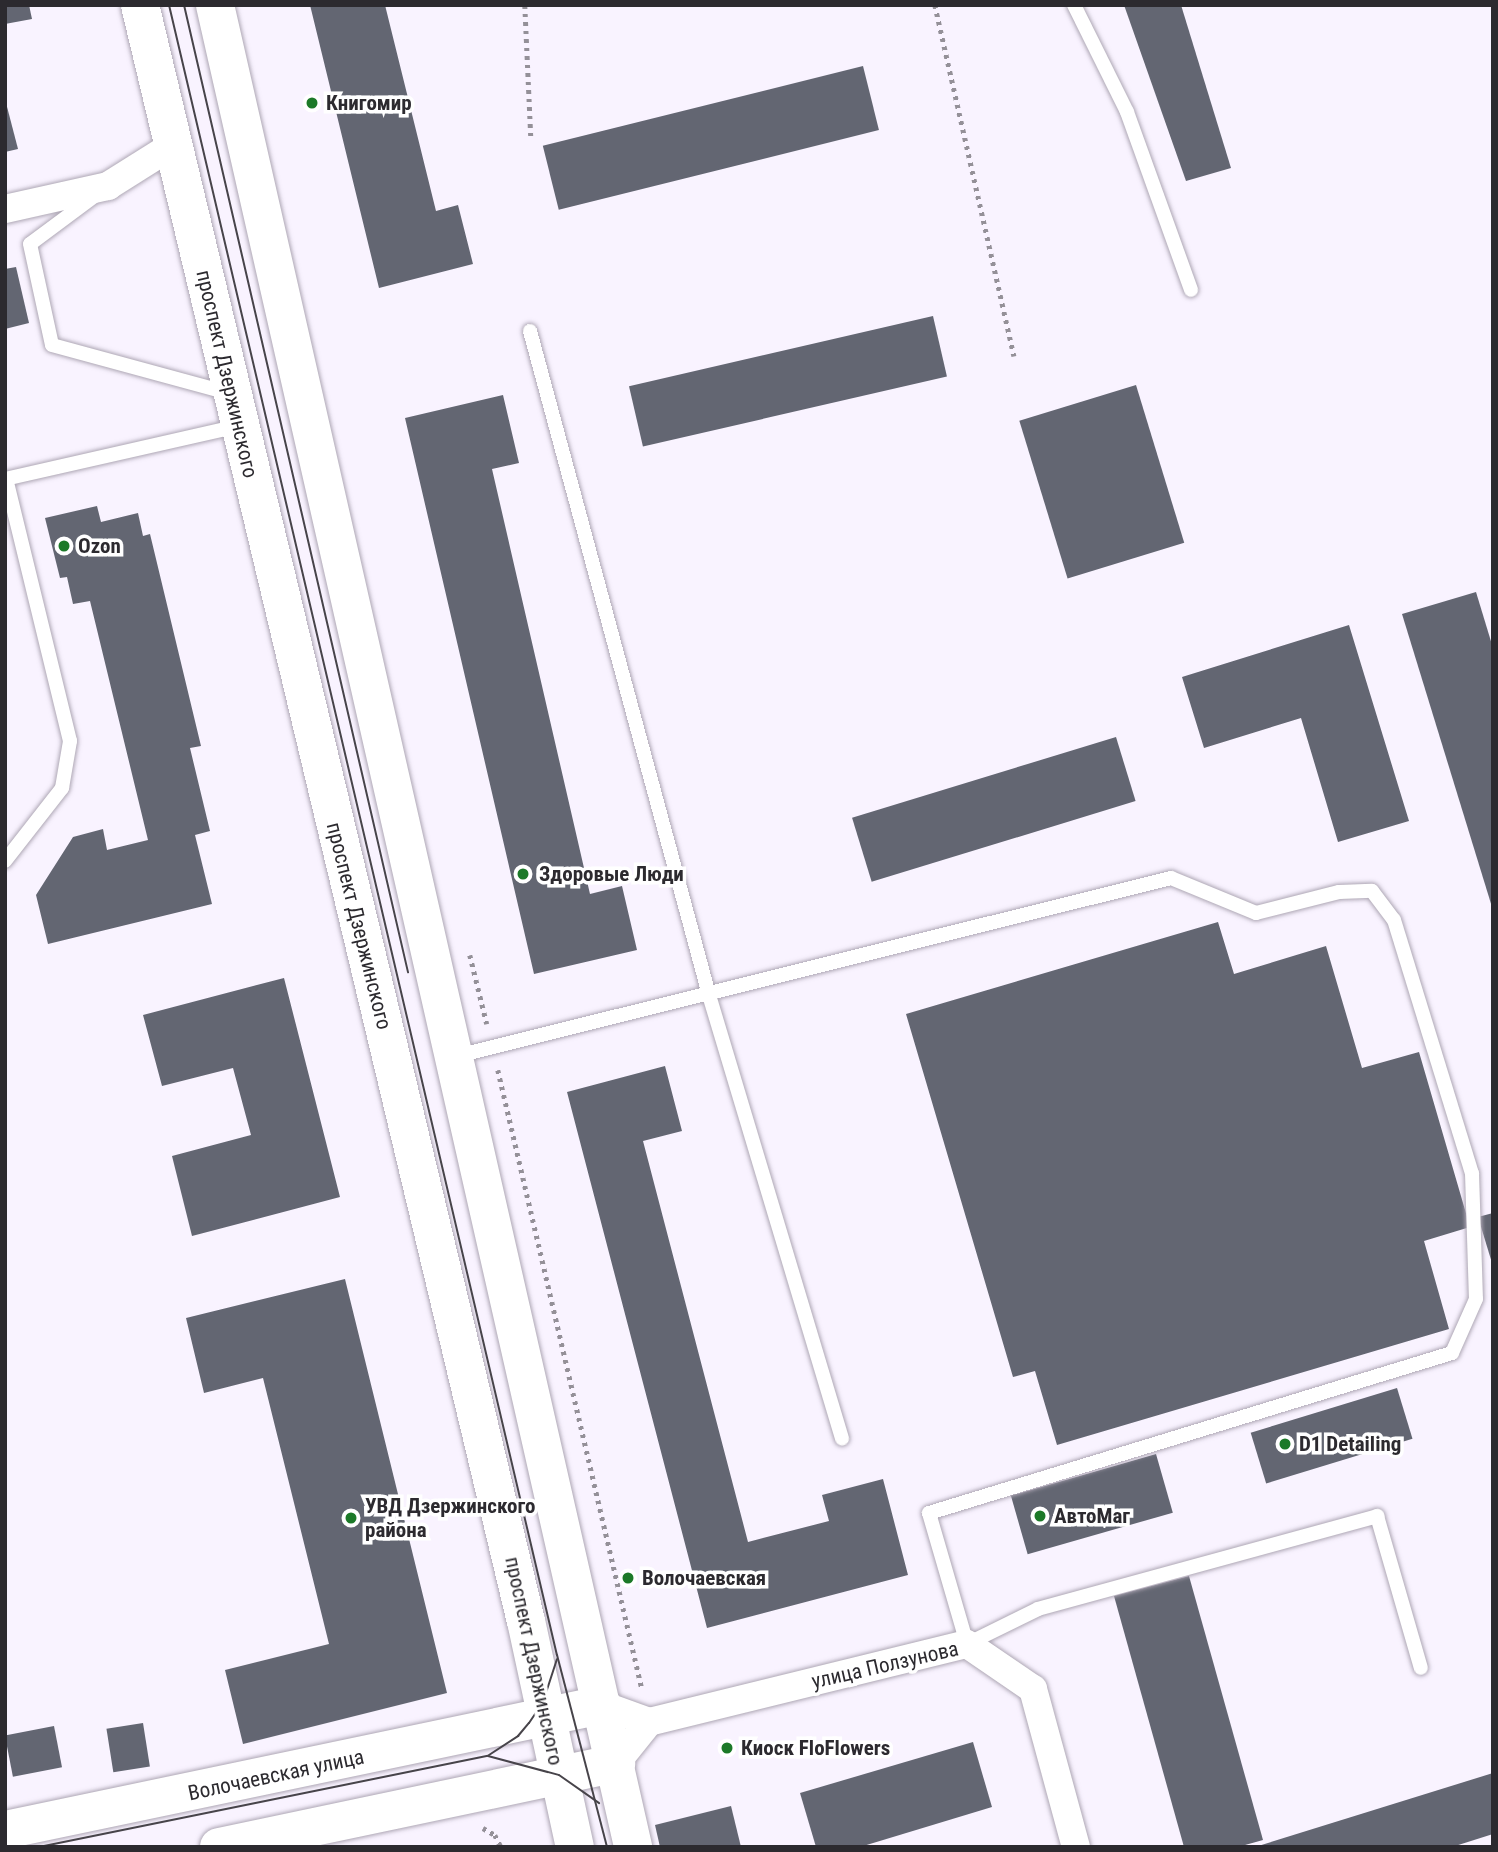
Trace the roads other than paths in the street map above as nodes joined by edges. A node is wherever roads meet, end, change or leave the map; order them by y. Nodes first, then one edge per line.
1 (140, 5) edge
2 (215, 5) edge
3 (1074, 5) edge
4 (173, 145) junction
5 (108, 186) junction
6 (5, 209) edge
7 (1191, 290) dead end
8 (530, 331) dead end
9 (236, 410) junction
10 (6, 479) edge
11 (5, 861) edge
12 (709, 995) junction
13 (457, 1056) junction
14 (842, 1438) dead end
15 (967, 1644) junction
16 (1421, 1668) dead end
17 (602, 1705) junction
18 (547, 1719) junction
19 (649, 1722) junction
20 (616, 1763) junction
21 (559, 1775) junction
22 (5, 1830) edge
23 (284, 1840) edge
24 (219, 1847) edge
25 (575, 1847) edge
26 (633, 1847) edge
27 (1076, 1847) edge

1 - 4 main road, проспект Дзержинского
2 - 13 main road
3 - 7 lane
4 - 5 street
4 - 9 main road, проспект Дзержинского
5 - 6 street
5 - 9 lane
8 - 12 lane
9 - 10 lane
9 - 18 main road, проспект Дзержинского
10 - 11 lane
12 - 13 lane
12 - 14 lane
12 - 15 lane
13 - 17 main road
15 - 16 lane
15 - 19 street, улица Ползунова
15 - 27 street, улица Ползунова
17 - 18 main road, Волочаевская улица
17 - 19 street
17 - 20 main road
18 - 21 main road, проспект Дзержинского
18 - 22 main road, Волочаевская улица
19 - 20 street
20 - 21 main road
20 - 26 main road
21 - 23 main road
21 - 25 main road, проспект Дзержинского
23 - 24 main road

